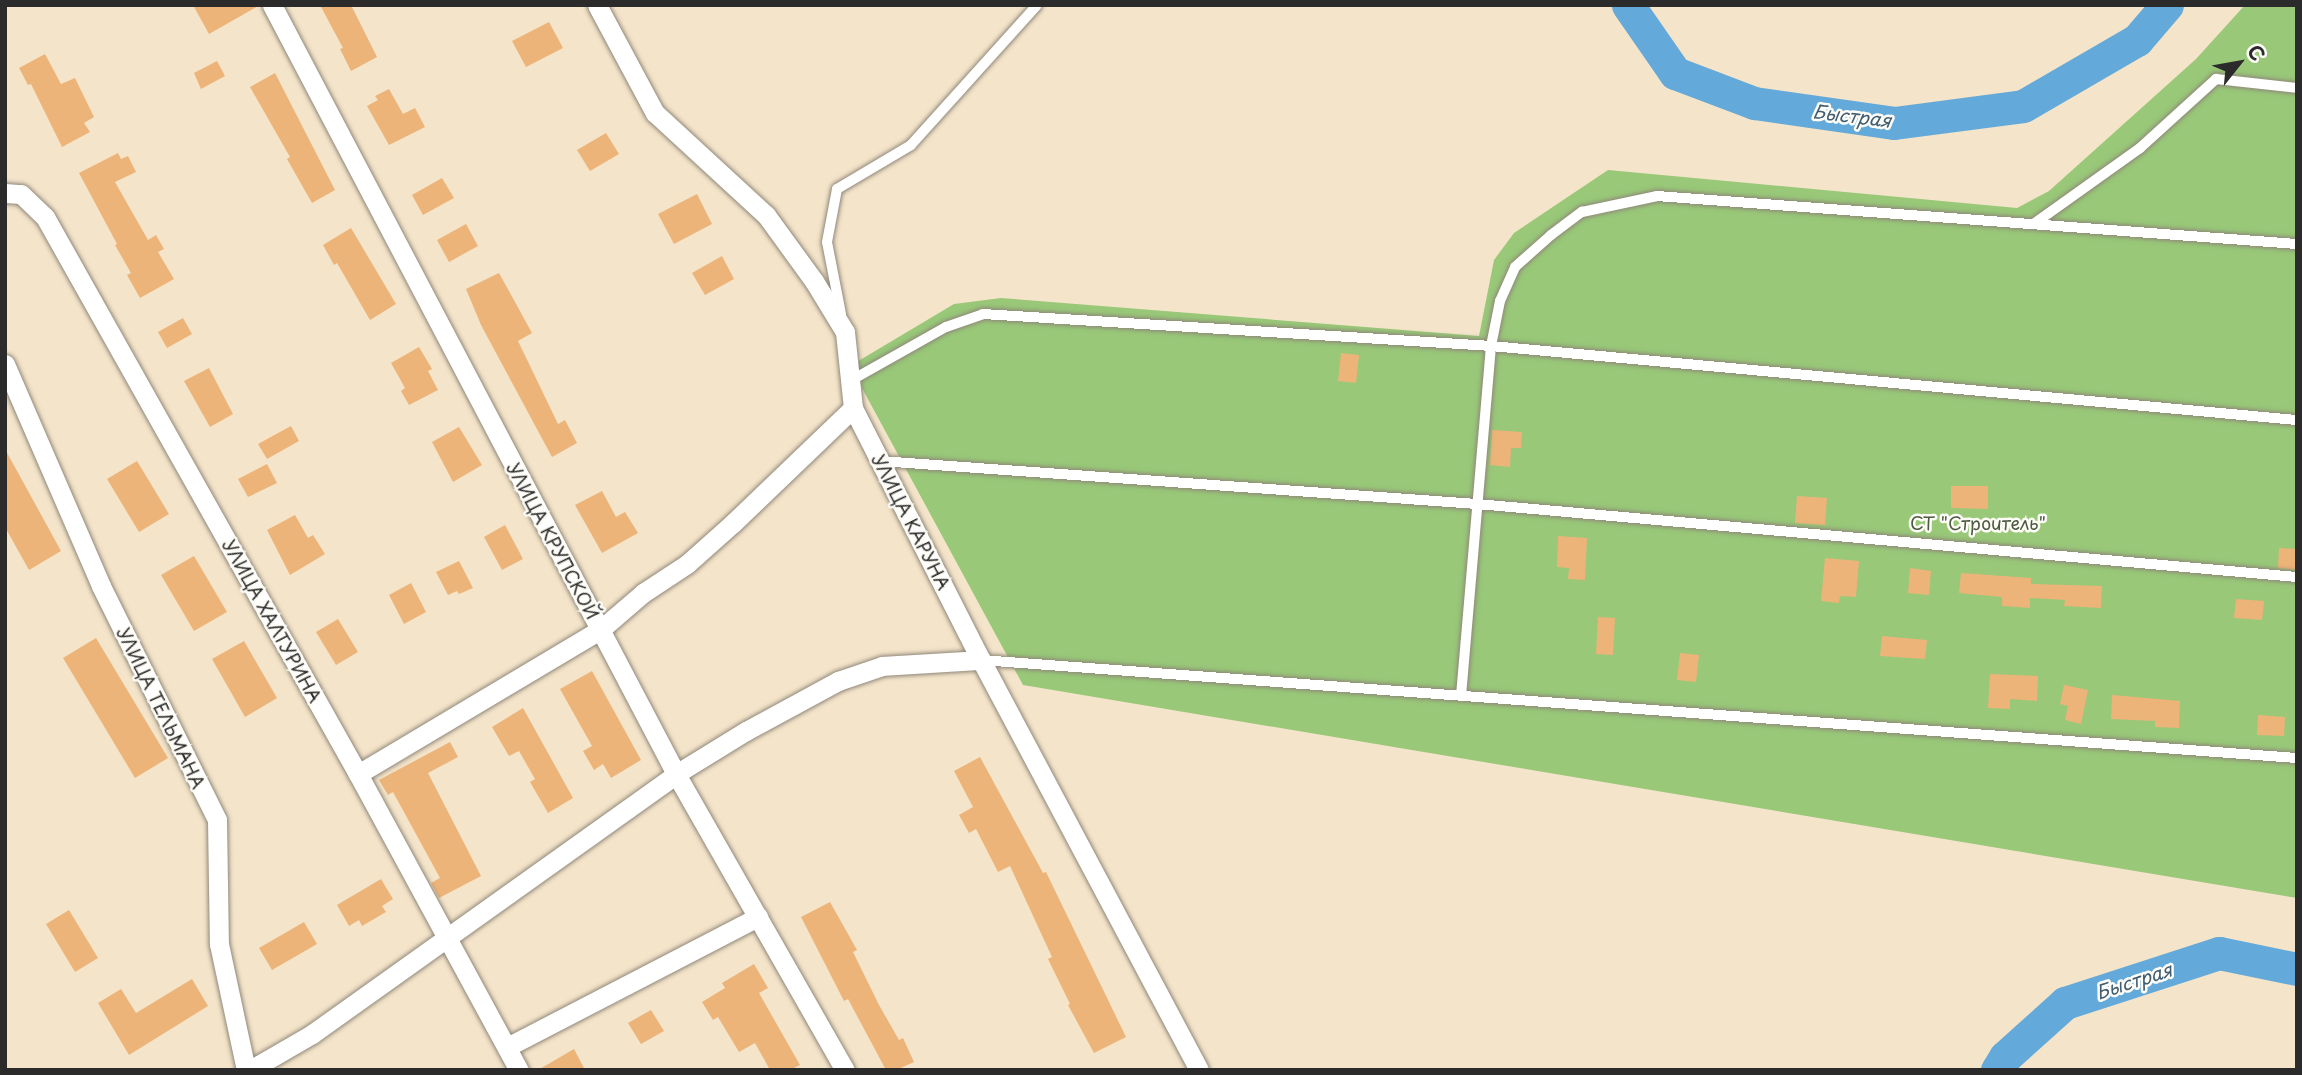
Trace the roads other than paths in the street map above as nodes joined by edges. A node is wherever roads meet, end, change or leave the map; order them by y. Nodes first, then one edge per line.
1 (272, 5) edge
2 (597, 5) edge
3 (1037, 5) edge
4 (2297, 88) edge
5 (5, 193) edge
6 (2035, 223) junction
7 (2297, 244) edge
8 (845, 332) junction
9 (1491, 346) junction
10 (5, 364) edge
11 (850, 381) junction
12 (853, 408) junction
13 (2297, 420) edge
14 (880, 460) junction
15 (1478, 505) junction
16 (2297, 577) edge
17 (600, 630) junction
18 (981, 660) junction
19 (1461, 696) junction
20 (2297, 758) edge
21 (358, 774) junction
22 (676, 774) junction
23 (758, 917) junction
24 (446, 936) junction
25 (507, 1047) junction
26 (255, 1068) edge
27 (519, 1070) edge
28 (845, 1070) edge
29 (1199, 1070) edge

1 - 17 street, УЛИЦА КРУПСКОЙ
2 - 8 street, УЛИЦА КАРУНА
3 - 8 lane
4 - 6 lane
5 - 21 street, УЛИЦА ХАЛТУРИНА
6 - 7 lane
6 - 9 lane
8 - 11 street, УЛИЦА КАРУНА
9 - 11 lane
9 - 13 lane
9 - 15 lane
10 - 26 street, УЛИЦА ТЕЛЬМАНА
11 - 12 street, УЛИЦА КАРУНА
12 - 14 street, УЛИЦА КАРУНА
12 - 17 street
14 - 15 lane
14 - 18 street, УЛИЦА КАРУНА
15 - 16 lane
15 - 19 lane
17 - 21 street
17 - 22 street, УЛИЦА КРУПСКОЙ
18 - 19 lane
18 - 22 street
18 - 29 street, УЛИЦА КАРУНА
19 - 20 lane
21 - 24 street, УЛИЦА ХАЛТУРИНА
22 - 23 street, УЛИЦА КРУПСКОЙ
22 - 24 street
23 - 25 street
23 - 28 street, УЛИЦА КРУПСКОЙ
24 - 25 street, УЛИЦА ХАЛТУРИНА
24 - 26 street
25 - 27 street, УЛИЦА ХАЛТУРИНА

